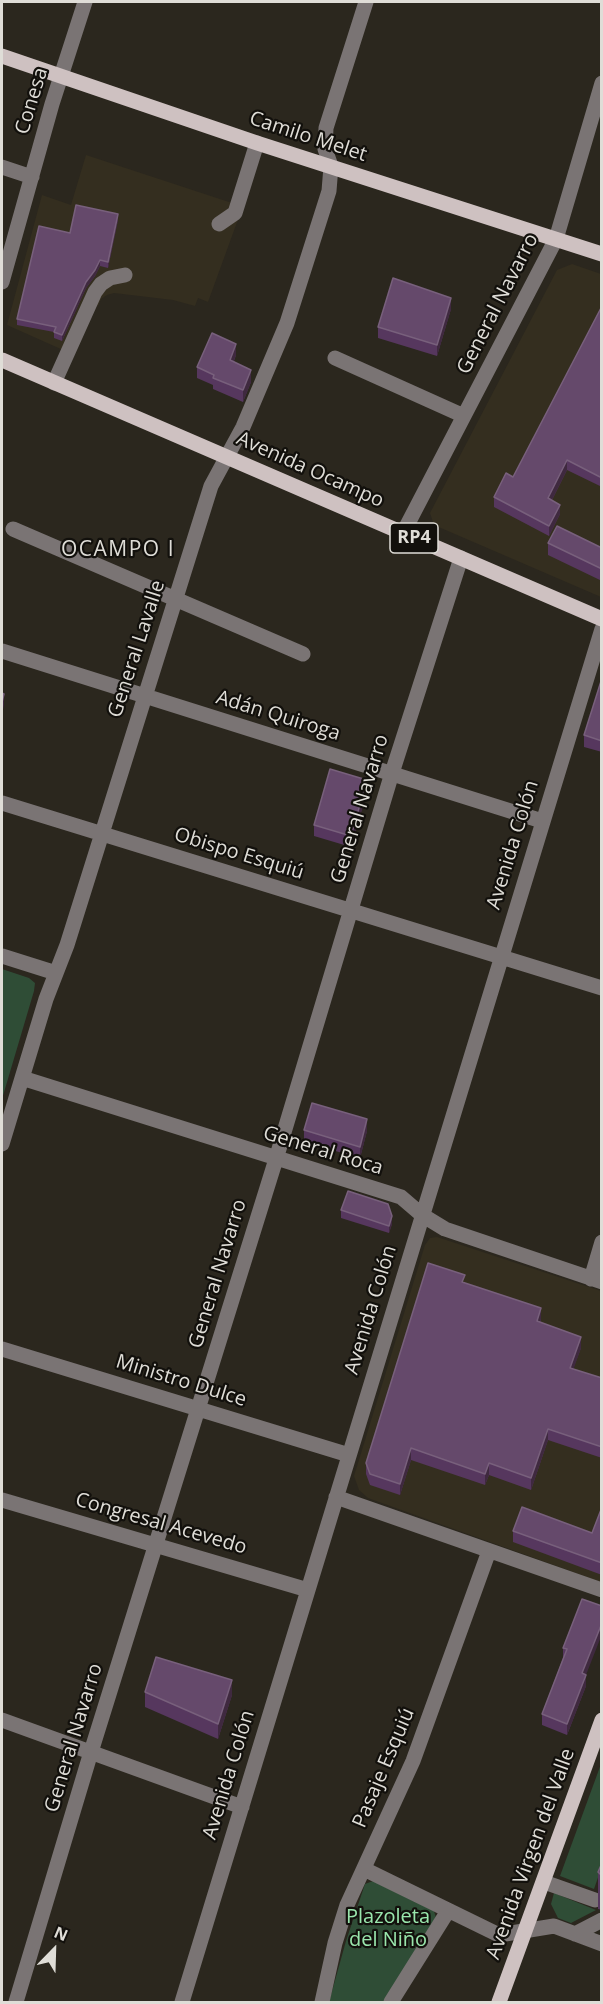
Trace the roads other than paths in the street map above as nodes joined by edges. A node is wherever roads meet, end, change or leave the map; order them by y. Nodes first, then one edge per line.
1 (85, 2) edge
2 (366, 2) edge
3 (2, 56) edge
4 (62, 75) junction
5 (602, 83) edge
6 (257, 143) junction
7 (331, 166) junction
8 (2, 167) edge
9 (32, 177) junction
10 (219, 224) dead end
11 (556, 239) junction
12 (602, 254) edge
13 (125, 275) dead end
14 (2, 282) edge
15 (335, 358) dead end
16 (2, 360) edge
17 (54, 383) junction
18 (464, 416) junction
19 (226, 456) junction
20 (13, 529) dead end
21 (404, 533) junction
22 (461, 558) junction
23 (175, 600) junction
24 (602, 619) edge
25 (602, 629) edge
26 (2, 651) edge
27 (303, 654) dead end
28 (144, 697) junction
29 (392, 773) junction
30 (2, 803) edge
31 (542, 821) junction
32 (102, 834) junction
33 (351, 911) junction
34 (2, 956) edge
35 (500, 958) junction
36 (56, 973) junction
37 (602, 988) edge
38 (22, 1078) junction
39 (2, 1144) edge
40 (276, 1159) junction
41 (422, 1215) junction
42 (602, 1242) edge
43 (596, 1281) edge
44 (2, 1349) edge
45 (199, 1408) junction
46 (349, 1455) junction
47 (336, 1497) junction
48 (2, 1500) edge
49 (156, 1544) junction
50 (489, 1551) junction
51 (308, 1590) junction
52 (602, 1590) edge
53 (2, 1720) edge
54 (602, 1720) edge
55 (91, 1752) junction
56 (242, 1807) junction
57 (364, 1869) junction
58 (544, 1882) junction
59 (595, 1900) dead end
60 (448, 1911) junction
61 (602, 1920) edge
62 (526, 1932) junction
63 (575, 1934) junction
64 (602, 1944) edge
65 (16, 2002) edge
66 (182, 2002) edge
67 (322, 2002) edge
68 (391, 2002) edge
69 (500, 2002) edge

1 - 4 street, Conesa
2 - 7 street, General Lavalle
3 - 4 main road, Camilo Melet
4 - 6 main road, Camilo Melet
4 - 9 street, Conesa
5 - 11 street, General Navarro
6 - 7 main road, Camilo Melet
6 - 10 street
7 - 11 main road, Camilo Melet
7 - 19 street, General Lavalle
8 - 9 street
9 - 14 street, Conesa
11 - 12 main road, Camilo Melet
11 - 18 street, General Navarro
13 - 17 street
15 - 18 street
16 - 17 main road, Avenida Ocampo / RP4
17 - 19 main road, Avenida Ocampo / RP4
18 - 21 street, General Navarro
19 - 21 main road, Avenida Ocampo / RP4
19 - 23 street, General Lavalle
20 - 23 street
21 - 22 main road, Avenida Ocampo / RP4
22 - 24 main road, Avenida Ocampo / RP4
22 - 29 street, General Navarro
23 - 27 street
23 - 28 street, General Lavalle
25 - 31 street, Avenida Colón
26 - 28 street, Adán Quiroga
28 - 29 street, Adán Quiroga
28 - 32 street, General Lavalle
29 - 31 street, Adán Quiroga
29 - 33 street, General Navarro
30 - 32 street, Obispo Esquiú
31 - 35 street, Avenida Colón
32 - 33 street, Obispo Esquiú
32 - 36 street, General Lavalle
33 - 35 street, Obispo Esquiú
33 - 40 street, General Navarro
34 - 36 street
35 - 37 street, Obispo Esquiú
35 - 41 street, Avenida Colón
36 - 38 street, General Lavalle
38 - 39 street, General Lavalle
38 - 40 street, General Roca
40 - 41 street, General Roca
40 - 45 street, General Navarro
41 - 43 street, General Roca
41 - 46 street, Avenida Colón
42 - 43 street
44 - 45 street, Ministro Dulce
45 - 46 street, Ministro Dulce
45 - 49 street, General Navarro
46 - 47 street, Avenida Colón
47 - 50 street
47 - 51 street, Avenida Colón
48 - 49 street, Congresal Acevedo
49 - 51 street, Congresal Acevedo
49 - 55 street, General Navarro
50 - 52 street
50 - 57 street, Pasaje Esquiú
51 - 56 street, Avenida Colón
53 - 55 street
54 - 58 main road, Avenida Virgen del Valle
55 - 56 street
55 - 65 street, General Navarro
56 - 66 street, Avenida Colón
57 - 60 street
57 - 67 street, Pasaje Esquiú
58 - 59 street
58 - 62 main road, Avenida Virgen del Valle
60 - 62 street
60 - 68 street
61 - 63 street
62 - 63 street
62 - 69 main road, Avenida Virgen del Valle
63 - 64 street

